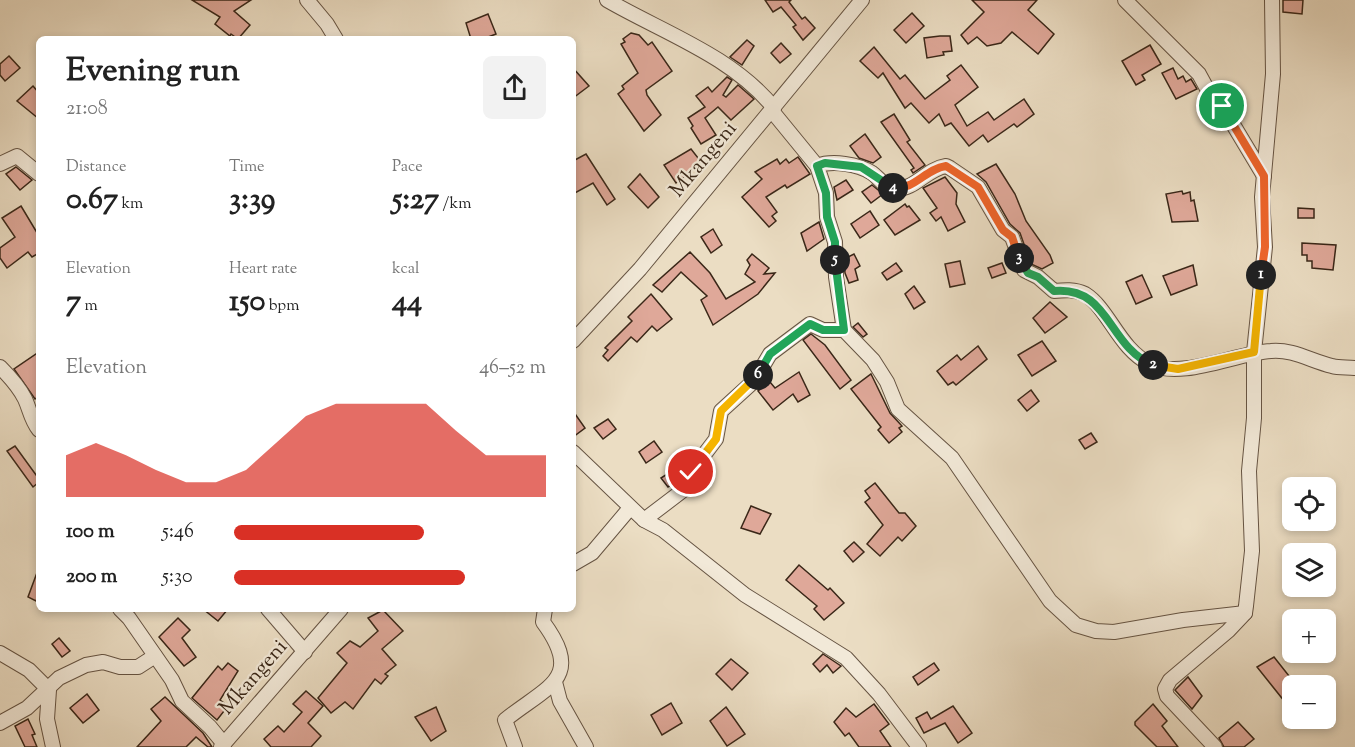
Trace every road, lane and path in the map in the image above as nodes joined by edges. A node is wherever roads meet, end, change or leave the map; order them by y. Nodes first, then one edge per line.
1 (307, 0) edge
2 (607, 0) edge
3 (862, 0) edge
4 (1125, 0) edge
5 (1272, 0) edge
6 (334, 36) edge
7 (773, 110) junction
8 (0, 164) edge
9 (817, 166) junction
10 (36, 172) edge
11 (1264, 176) junction
12 (844, 330) junction
13 (576, 338) edge
14 (1254, 352) junction
15 (0, 368) edge
16 (1355, 368) edge
17 (36, 426) edge
18 (576, 455) edge
19 (630, 508) junction
20 (644, 520) junction
21 (576, 562) edge
22 (123, 612) edge
23 (271, 612) edge
24 (338, 612) edge
25 (545, 612) edge
26 (1245, 613) junction
27 (305, 652) junction
28 (0, 653) edge
29 (155, 656) junction
30 (555, 682) junction
31 (49, 690) junction
32 (0, 723) edge
33 (223, 746) edge
34 (53, 747) edge
35 (515, 747) edge
36 (586, 747) edge
37 (919, 747) edge
38 (1215, 747) edge

1 - 6 street
2 - 7 street
3 - 7 street, Mkangeni
4 - 11 street
5 - 11 street
7 - 9 street
7 - 13 street, Mkangeni
8 - 10 street
9 - 12 street
9 - 14 street
11 - 14 street
12 - 20 street
12 - 26 street
14 - 16 street
14 - 26 street
15 - 17 street
18 - 19 street
19 - 20 street
19 - 21 street
20 - 37 street
22 - 29 street
23 - 27 street
24 - 27 street, Mkangeni
25 - 30 street
26 - 38 street
27 - 33 street, Mkangeni
28 - 31 street
29 - 31 street
29 - 33 street
30 - 35 street
30 - 36 street
31 - 32 street
31 - 34 street

